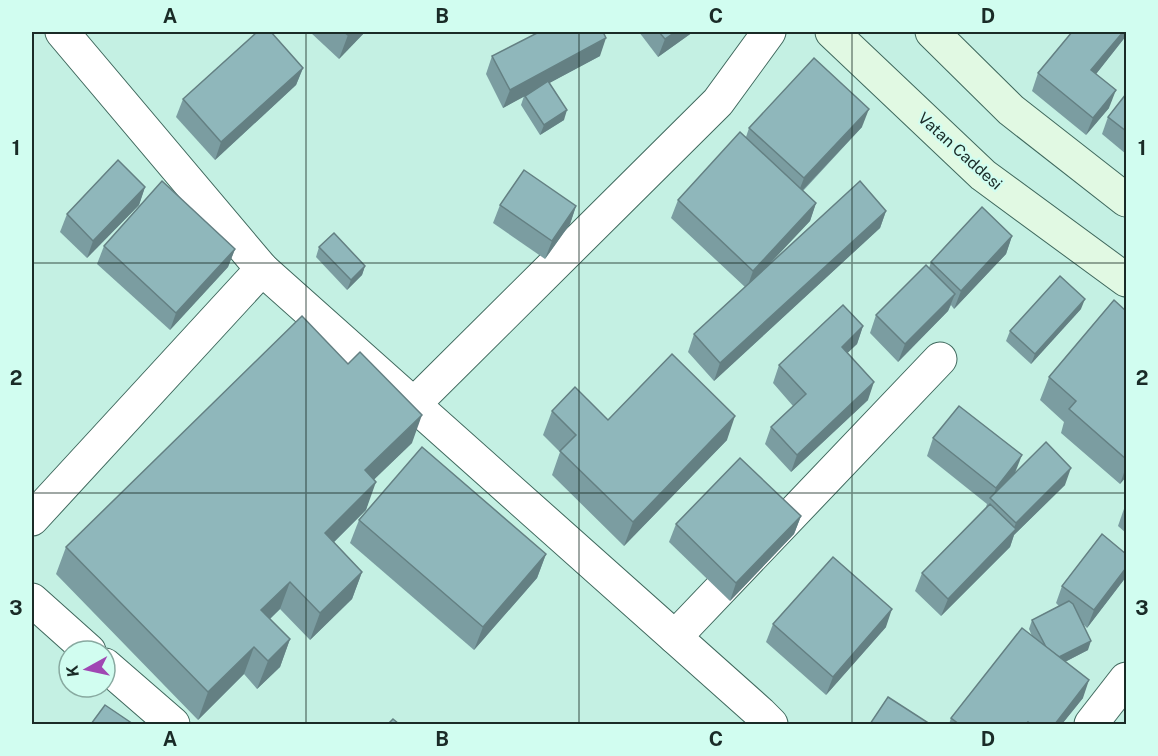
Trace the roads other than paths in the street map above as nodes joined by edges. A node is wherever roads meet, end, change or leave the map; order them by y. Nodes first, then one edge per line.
1 (62, 32) edge
2 (769, 32) edge
3 (832, 32) edge
4 (932, 32) edge
5 (1126, 200) edge
6 (262, 269) junction
7 (1126, 280) edge
8 (940, 359) dead end
9 (414, 404) junction
10 (32, 519) edge
11 (32, 600) edge
12 (675, 637) junction
13 (76, 639) edge
14 (117, 675) edge
15 (1126, 678) edge
16 (173, 724) edge
17 (771, 724) edge
18 (1091, 724) edge

1 - 6 street
2 - 9 street
3 - 7 main road, Vatan Caddesi
4 - 5 main road
6 - 9 street
6 - 10 street
8 - 12 street
9 - 12 street
11 - 13 street
12 - 17 street
14 - 16 street
15 - 18 street

